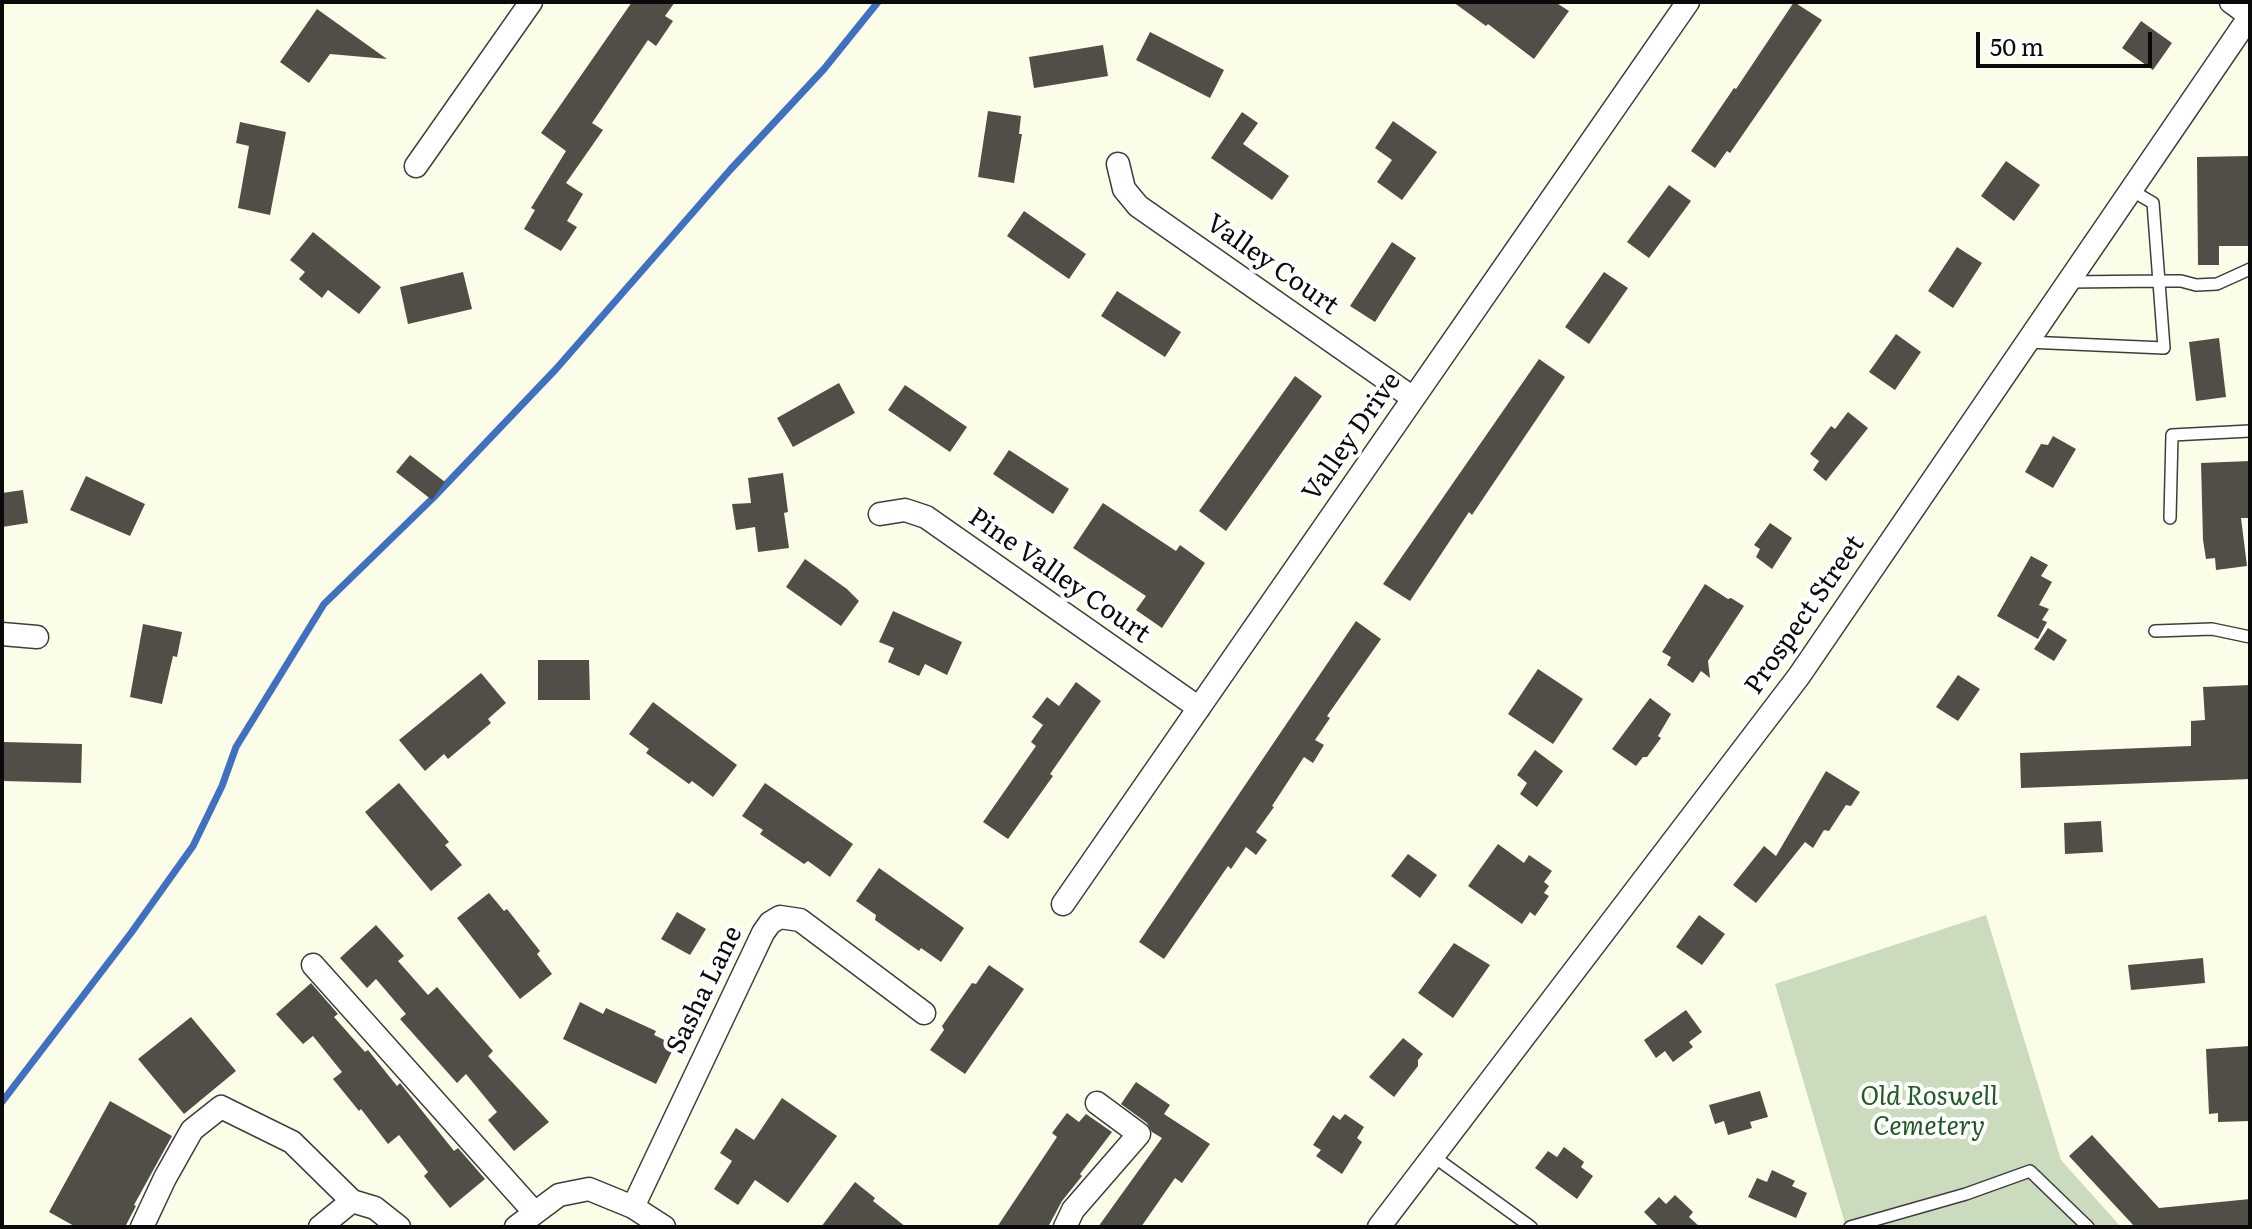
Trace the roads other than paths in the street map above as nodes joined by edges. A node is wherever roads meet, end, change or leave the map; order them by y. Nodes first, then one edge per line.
1 (531, 2) edge
2 (1688, 2) edge
3 (2231, 2) edge
4 (2250, 16) edge
5 (1118, 164) dead end
6 (416, 166) dead end
7 (2131, 190) junction
8 (2250, 269) edge
9 (2160, 281) junction
10 (2068, 282) junction
11 (2027, 342) junction
12 (1413, 398) junction
13 (2250, 431) edge
14 (880, 514) dead end
15 (2170, 518) dead end
16 (2155, 631) dead end
17 (2, 634) edge
18 (37, 637) dead end
19 (2250, 637) edge
20 (1199, 708) junction
21 (1063, 904) dead end
22 (313, 965) dead end
23 (924, 1013) dead end
24 (1097, 1103) dead end
25 (1433, 1156) junction
26 (352, 1201) junction
27 (633, 1207) junction
28 (535, 1213) junction
29 (142, 1227) edge
30 (320, 1227) edge
31 (399, 1227) edge
32 (516, 1227) edge
33 (664, 1227) edge
34 (1065, 1227) edge
35 (1379, 1227) edge
36 (1531, 1227) edge
37 (1850, 1227) edge
38 (2088, 1227) edge

1 - 6 street
2 - 12 street, Valley Drive
3 - 4 street
4 - 7 street, Prospect Street
5 - 12 street, Valley Court
7 - 9 lane
7 - 10 street, Prospect Street
8 - 9 lane
9 - 10 lane
9 - 11 lane
10 - 11 street, Prospect Street
11 - 25 street, Prospect Street
12 - 20 street, Valley Drive
13 - 15 lane
14 - 20 street, Pine Valley Court
16 - 19 lane
17 - 18 street
20 - 21 street, Valley Drive
22 - 28 street
23 - 27 street, Sasha Lane
24 - 34 street
25 - 35 street, Prospect Street
25 - 36 lane
26 - 29 street
26 - 30 street
26 - 31 street
27 - 28 street
27 - 33 street
28 - 32 street
37 - 38 lane

